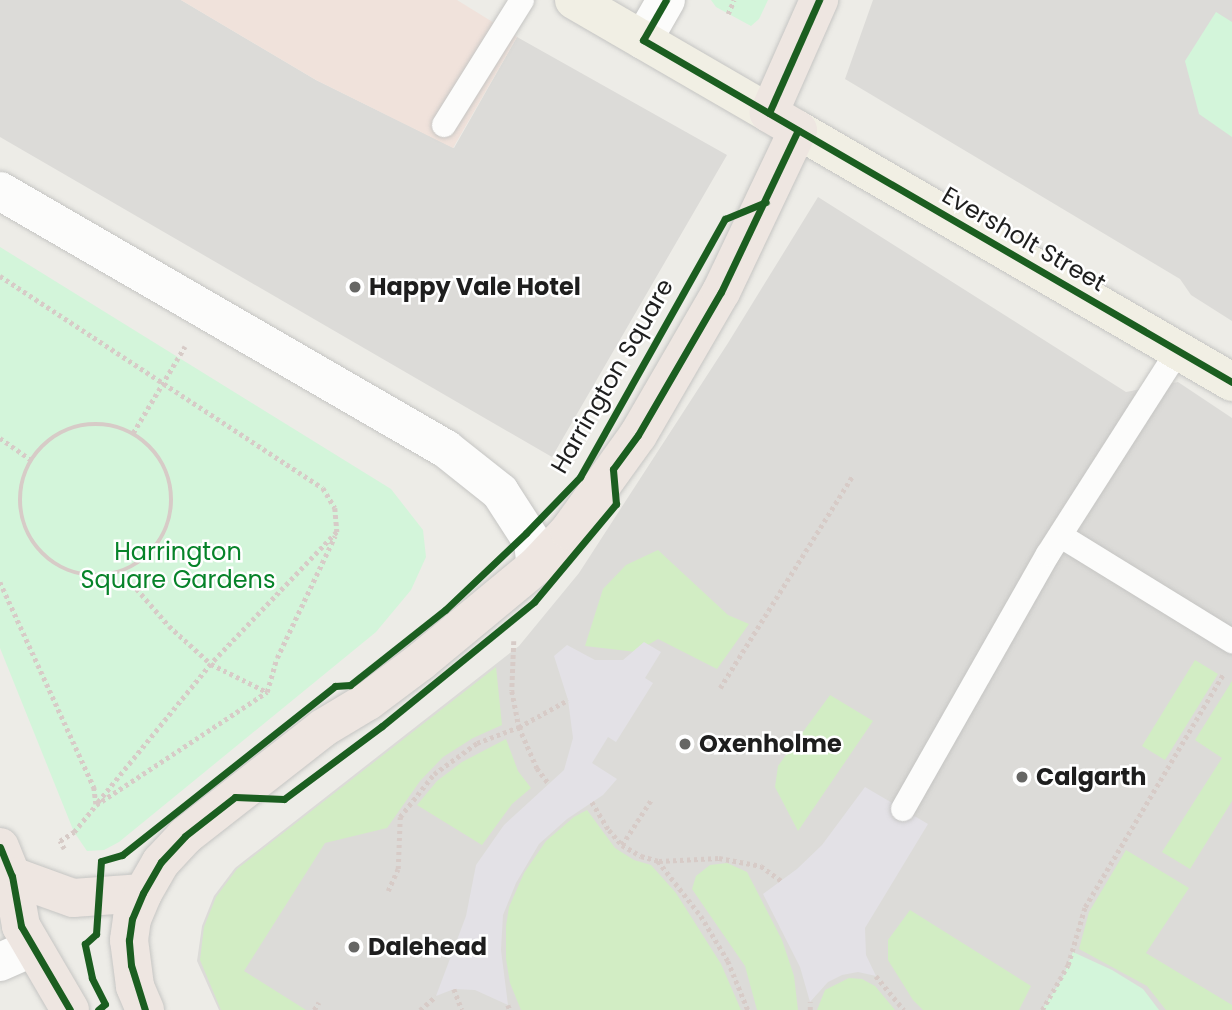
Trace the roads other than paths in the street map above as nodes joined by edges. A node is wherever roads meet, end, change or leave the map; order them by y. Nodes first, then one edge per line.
1 (522, 0) edge
2 (574, 0) edge
3 (666, 0) edge
4 (819, 0) edge
5 (643, 40) junction
6 (783, 121) junction
7 (444, 125) dead end
8 (0, 191) edge
9 (1179, 349) junction
10 (1232, 382) edge
11 (1061, 536) junction
12 (536, 566) junction
13 (1232, 641) edge
14 (903, 809) dead end
15 (6, 862) edge
16 (143, 892) junction
17 (13, 943) edge
18 (70, 1010) edge
19 (145, 1010) edge

1 - 7 lane
2 - 5 main road, Eversholt Street
3 - 5 street
4 - 6 highway
5 - 6 main road, Eversholt Street
6 - 9 main road, Eversholt Street
6 - 12 highway
8 - 12 street
9 - 10 main road, Eversholt Street
9 - 11 lane
11 - 13 lane
11 - 14 lane
12 - 16 highway
15 - 16 highway
15 - 17 highway
16 - 19 highway
17 - 18 highway

